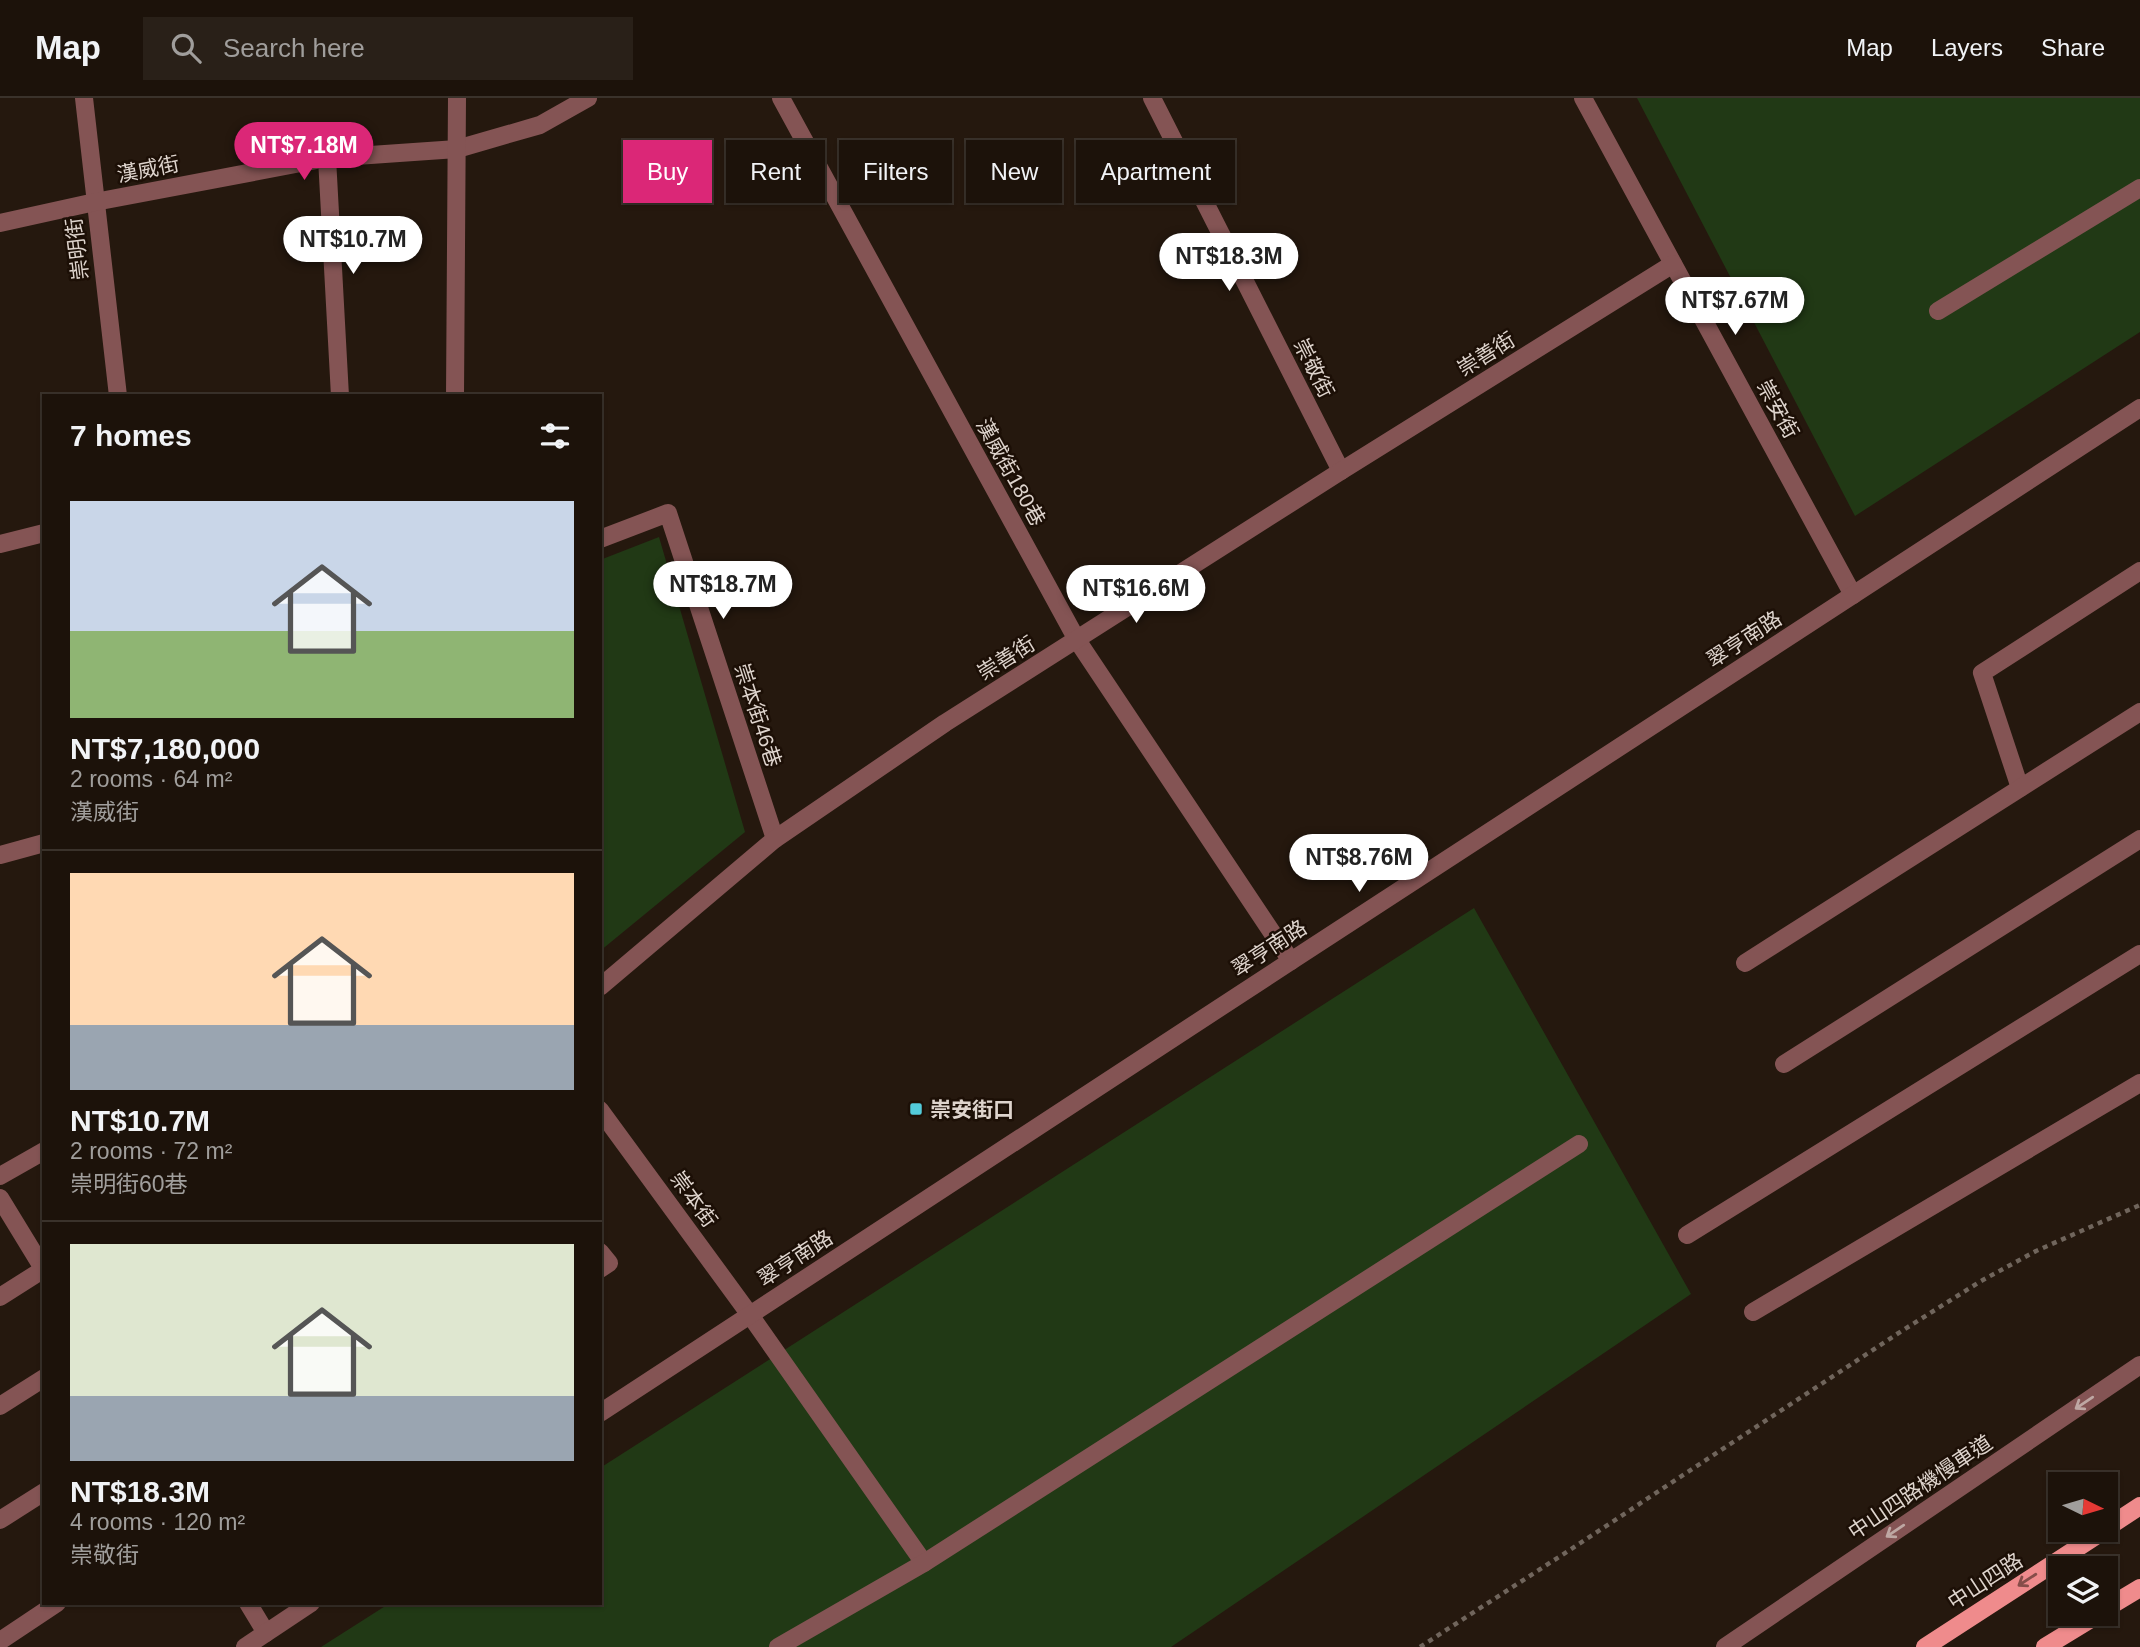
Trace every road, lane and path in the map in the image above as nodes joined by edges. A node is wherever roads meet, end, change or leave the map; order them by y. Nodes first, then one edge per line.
1 (83, 98) edge
2 (457, 98) edge
3 (588, 98) edge
4 (781, 98) edge
5 (1152, 98) edge
6 (1583, 98) edge
7 (457, 149) junction
8 (327, 158) junction
9 (2140, 188) edge
10 (95, 202) junction
11 (0, 223) edge
12 (1673, 264) junction
13 (1938, 311) dead end
14 (118, 394) edge
15 (340, 394) edge
16 (455, 394) edge
17 (2140, 408) edge
18 (1341, 471) junction
19 (42, 534) edge
20 (602, 538) edge
21 (0, 544) edge
22 (2140, 572) edge
23 (1853, 595) junction
24 (1077, 640) junction
25 (2140, 712) edge
26 (2020, 788) junction
27 (775, 839) junction
28 (2140, 839) edge
29 (42, 844) edge
30 (0, 855) edge
31 (2140, 954) edge
32 (1290, 961) junction
33 (1745, 963) dead end
34 (602, 985) edge
35 (1784, 1064) dead end
36 (2140, 1083) edge
37 (602, 1113) edge
38 (1579, 1144) dead end
39 (42, 1152) edge
40 (0, 1176) edge
41 (0, 1198) edge
42 (2140, 1205) edge
43 (1688, 1235) dead end
44 (602, 1255) edge
45 (42, 1267) edge
46 (602, 1268) edge
47 (42, 1271) edge
48 (0, 1297) edge
49 (1753, 1312) dead end
50 (750, 1315) junction
51 (2140, 1365) edge
52 (42, 1379) edge
53 (0, 1406) edge
54 (602, 1412) edge
55 (42, 1493) edge
56 (2140, 1506) edge
57 (0, 1520) edge
58 (2118, 1520) edge
59 (2085, 1542) edge
60 (924, 1563) junction
61 (2140, 1588) edge
62 (2118, 1601) edge
63 (54, 1605) edge
64 (249, 1605) edge
65 (309, 1605) edge
66 (2079, 1626) edge
67 (266, 1633) junction
68 (0, 1641) edge
69 (245, 1647) edge
70 (778, 1647) edge
71 (1420, 1647) edge
72 (1726, 1647) edge
73 (1925, 1647) edge
74 (2045, 1647) edge

1 - 10 street, 崇明街
2 - 7 street
3 - 7 street, 漢威街
4 - 24 street, 漢威街180巷
5 - 18 street, 崇敬街
6 - 12 street, 崇安街
7 - 8 street, 漢威街
7 - 16 street
8 - 10 street, 漢威街
8 - 15 street
9 - 13 street
10 - 11 street, 漢威街
10 - 14 street, 崇明街
12 - 18 street, 崇善街
12 - 23 street, 崇安街
17 - 23 street, 翠亨南路
18 - 24 street, 崇善街
19 - 21 street
20 - 27 street, 崇本街46巷
22 - 26 street
23 - 32 street, 翠亨南路
24 - 27 street, 崇善街
24 - 32 street, 漢威街180巷
25 - 26 street
26 - 33 street
27 - 34 street, 崇善街
28 - 35 street
29 - 30 street
31 - 43 street
32 - 50 street, 翠亨南路
36 - 49 street
37 - 50 street, 崇本街
38 - 60 street
39 - 40 street
41 - 45 street
42 - 71 path
44 - 46 street
47 - 48 street
50 - 54 street, 翠亨南路
50 - 60 street, 崇本街
51 -> 72 street, 中山四路機慢車道
52 - 53 street
55 - 57 street
56 - 58 main road, 中山四路
59 -> 73 main road, 中山四路
60 - 70 street
61 - 62 main road
63 - 68 street
64 - 67 street
65 - 67 street
66 - 74 main road
67 - 69 street

